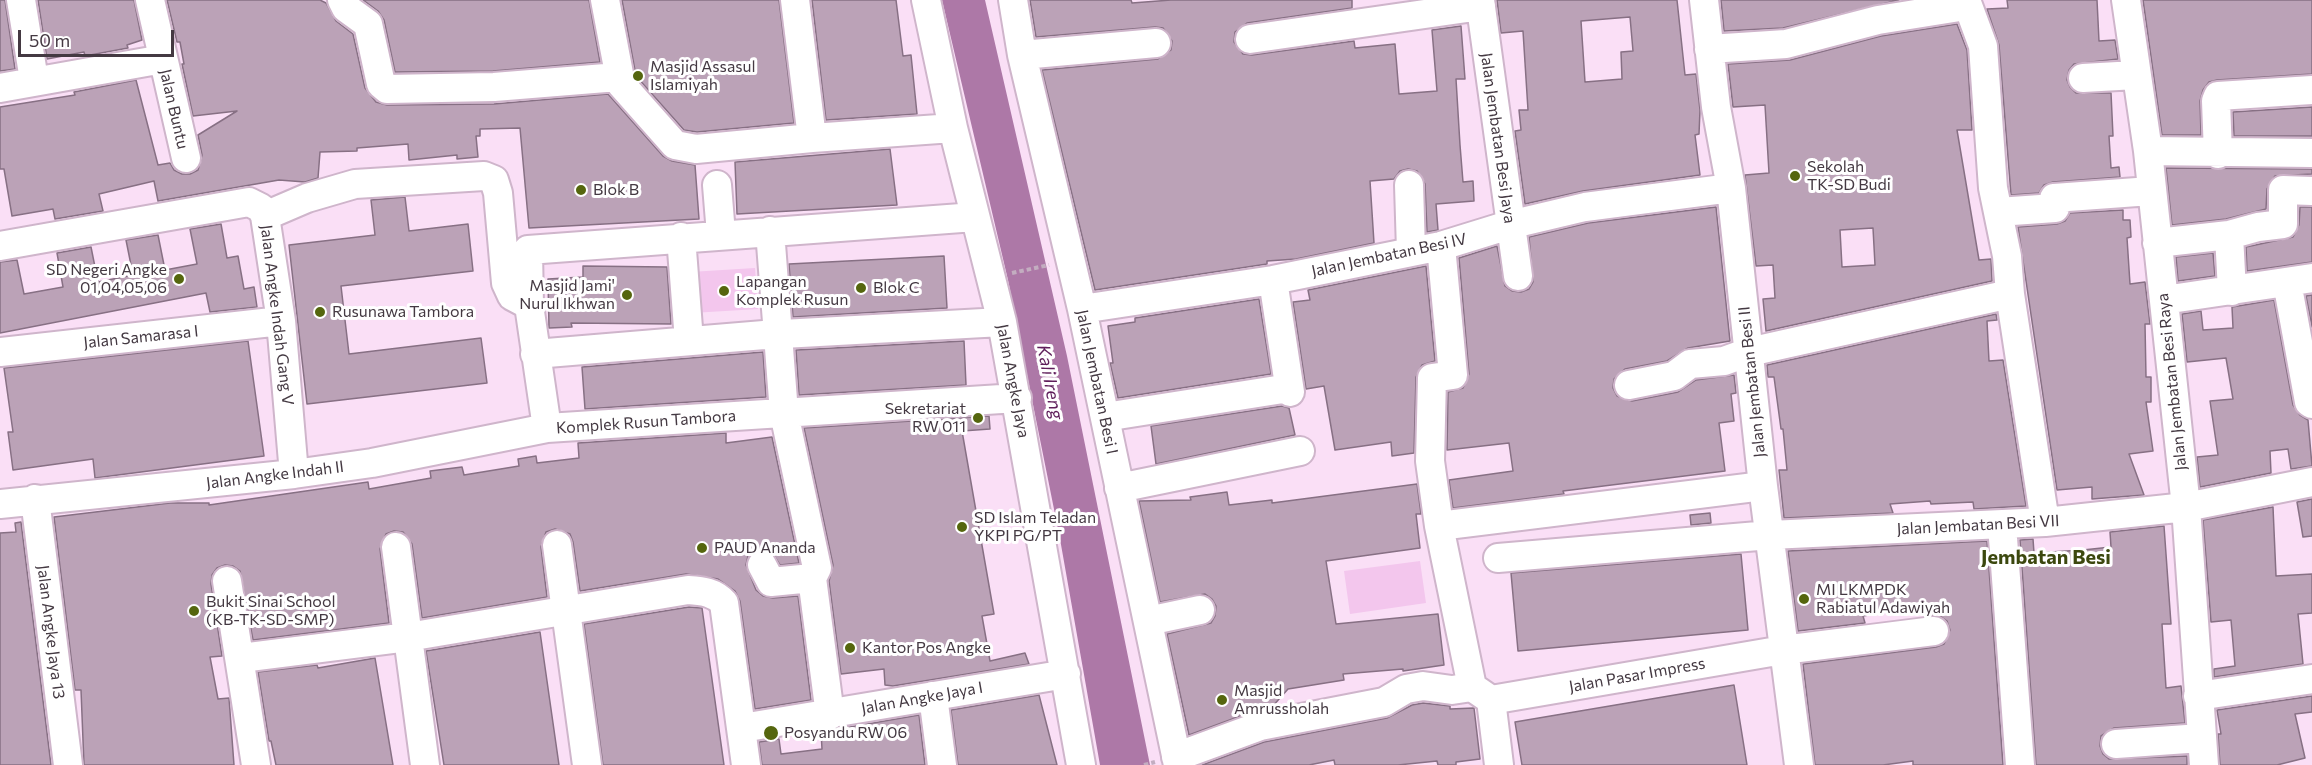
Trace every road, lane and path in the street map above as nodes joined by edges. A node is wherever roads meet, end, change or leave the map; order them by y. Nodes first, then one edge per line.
1 (21, 0) edge
2 (150, 0) edge
3 (342, 0) edge
4 (605, 0) edge
5 (795, 0) edge
6 (926, 0) edge
7 (1013, 0) edge
8 (1704, 0) edge
9 (2126, 0) edge
10 (1480, 3) edge
11 (1966, 3) edge
12 (1250, 39) dead end
13 (1156, 43) dead end
14 (1709, 49) junction
15 (1022, 55) junction
16 (163, 59) junction
17 (2136, 75) junction
18 (618, 77) junction
19 (2083, 78) dead end
20 (34, 80) junction
21 (0, 88) edge
22 (2312, 90) edge
23 (954, 128) junction
24 (812, 138) junction
25 (2148, 151) junction
26 (2283, 152) junction
27 (2312, 153) edge
28 (2218, 154) junction
29 (186, 158) dead end
30 (717, 185) dead end
31 (1410, 185) dead end
32 (1731, 188) junction
33 (2283, 190) junction
34 (2151, 191) junction
35 (2312, 191) edge
36 (1998, 212) junction
37 (265, 216) junction
38 (975, 217) junction
39 (1509, 225) junction
40 (770, 231) junction
41 (721, 234) junction
42 (2229, 235) junction
43 (681, 237) junction
44 (2157, 243) junction
45 (0, 246) edge
46 (1441, 246) junction
47 (1411, 251) junction
48 (1052, 264) dead end
49 (1002, 275) dead end
50 (1518, 276) dead end
51 (1273, 280) junction
52 (2299, 280) edge
53 (2232, 291) junction
54 (2010, 294) junction
55 (2164, 300) junction
56 (529, 305) junction
57 (1082, 309) junction
58 (281, 321) junction
59 (1002, 322) junction
60 (777, 335) junction
61 (689, 341) junction
62 (0, 352) edge
63 (1749, 352) junction
64 (535, 354) junction
65 (1629, 386) dead end
66 (1017, 398) junction
67 (2312, 404) edge
68 (784, 412) junction
69 (1105, 417) junction
70 (547, 428) junction
71 (1300, 451) dead end
72 (294, 474) junction
73 (2312, 482) edge
74 (1763, 486) junction
75 (1119, 488) junction
76 (35, 499) junction
77 (0, 504) edge
78 (2186, 507) junction
79 (2045, 522) junction
80 (2002, 525) junction
81 (1439, 526) junction
82 (1770, 535) junction
83 (557, 545) dead end
84 (396, 547) dead end
85 (1498, 558) dead end
86 (762, 565) dead end
87 (812, 578) junction
88 (227, 581) dead end
89 (1200, 610) dead end
90 (567, 612) junction
91 (1148, 621) junction
92 (1934, 631) dead end
93 (408, 637) junction
94 (1784, 650) junction
95 (241, 658) junction
96 (1066, 674) junction
97 (2312, 679) edge
98 (1482, 693) junction
99 (933, 696) junction
100 (2198, 696) junction
101 (830, 715) junction
102 (742, 728) junction
103 (2116, 744) dead end
104 (2202, 752) edge
105 (1177, 761) edge
106 (68, 765) edge
107 (256, 765) edge
108 (425, 765) edge
109 (587, 765) edge
110 (746, 765) edge
111 (942, 765) edge
112 (1081, 765) edge
113 (1499, 765) edge
114 (1799, 765) edge
115 (2020, 765) edge

1 - 20 street
2 - 16 street, Jalan Buntu
3 - 18 street
4 - 18 street
5 - 24 street
6 - 23 street, Jalan Angke Jaya
7 - 15 street, Jalan Jembatan Besi I
8 - 14 street, Jalan Jembatan Besi II
9 - 17 street, Jalan Jembatan Besi Raya
10 - 12 street
10 - 39 street, Jalan Jembatan Besi Jaya
11 - 14 street
11 - 36 street
13 - 15 street
14 - 32 street, Jalan Jembatan Besi II
15 - 57 street, Jalan Jembatan Besi I
16 - 20 street, Jalan Buntu
16 - 29 street, Jalan Buntu
17 - 19 street
17 - 25 street, Jalan Jembatan Besi Raya
18 - 24 street
20 - 21 street, Jalan Buntu
22 - 28 street
23 - 24 street
23 - 38 street, Jalan Angke Jaya
25 - 28 street
25 - 34 street, Jalan Jembatan Besi Raya
26 - 27 street
26 - 28 street
26 - 33 street
30 - 41 street
31 - 47 street
32 - 39 street, Jalan Jembatan Besi IV
32 - 63 street, Jalan Jembatan Besi II
33 - 35 street
33 - 42 street
34 - 36 street
34 - 44 street, Jalan Jembatan Besi Raya
36 - 54 street
37 - 45 street, Jalan Angke Indah Gang V
37 - 56 street
37 - 58 street, Jalan Angke Indah Gang V
38 - 40 street, Komplek Rusun Tambora
38 - 59 street, Jalan Angke Jaya
39 - 46 street, Jalan Jembatan Besi IV
39 - 50 street, Jalan Jembatan Besi Jaya
40 - 41 street, Komplek Rusun Tambora
40 - 60 street
41 - 43 street, Komplek Rusun Tambora
42 - 44 street
42 - 53 street
43 - 56 street, Komplek Rusun Tambora
43 - 61 street
44 - 55 street, Jalan Jembatan Besi Raya
46 - 47 street, Jalan Jembatan Besi IV
46 - 81 street
47 - 51 street, Jalan Jembatan Besi IV
48 - 49 path
51 - 57 street, Jalan Jembatan Besi IV
51 - 69 street
52 - 53 street
52 - 67 street
53 - 55 street
54 - 63 street
54 - 79 street
55 - 78 street, Jalan Jembatan Besi Raya
56 - 64 street, Komplek Rusun Tambora
57 - 69 street, Jalan Jembatan Besi I
58 - 62 street, Jalan Samarasa I
58 - 72 street, Jalan Angke Indah Gang V
59 - 60 street
59 - 66 street, Jalan Angke Jaya
60 - 61 street
60 - 68 street
61 - 64 street
63 - 65 street
63 - 74 street, Jalan Jembatan Besi II
64 - 70 street, Komplek Rusun Tambora
66 - 68 street, Komplek Rusun Tambora
66 - 96 street, Jalan Angke Jaya
68 - 70 street, Komplek Rusun Tambora
68 - 87 street
69 - 75 street, Jalan Jembatan Besi I
70 - 72 street, Jalan Angke Indah II
71 - 75 street
72 - 76 street, Jalan Angke Indah II
73 - 78 street, Jalan Jembatan Besi VII
74 - 81 street
74 - 82 street, Jalan Jembatan Besi II
75 - 91 street, Jalan Jembatan Besi I
76 - 77 street, Jalan Angke Indah II
76 - 106 street, Jalan Angke Jaya 13
78 - 79 street, Jalan Jembatan Besi VII
78 - 100 street, Jalan Jembatan Besi Raya
79 - 80 street, Jalan Jembatan Besi VII
80 - 82 street, Jalan Jembatan Besi VII
80 - 115 street
81 - 98 street
82 - 85 street
82 - 94 street, Jalan Jembatan Besi II
83 - 90 street
84 - 93 street
86 - 87 street
87 - 101 street
88 - 95 street
89 - 91 street
90 - 93 street
90 - 102 street
90 - 109 street
91 - 105 street, Jalan Jembatan Besi I
92 - 94 street, Jalan Pasar Impress
93 - 95 street
93 - 108 street
94 - 98 street, Jalan Pasar Impress
94 - 114 street, Jalan Jembatan Besi II
95 - 107 street
96 - 99 street, Jalan Angke Jaya I
96 - 112 street, Jalan Angke Jaya
97 - 100 street
98 - 105 street, Jalan Pasar Impress
98 - 113 street
99 - 101 street, Jalan Angke Jaya I
99 - 111 street
100 - 104 street, Jalan Jembatan Besi Raya
101 - 102 street, Jalan Angke Jaya I
102 - 110 street
103 - 104 street

